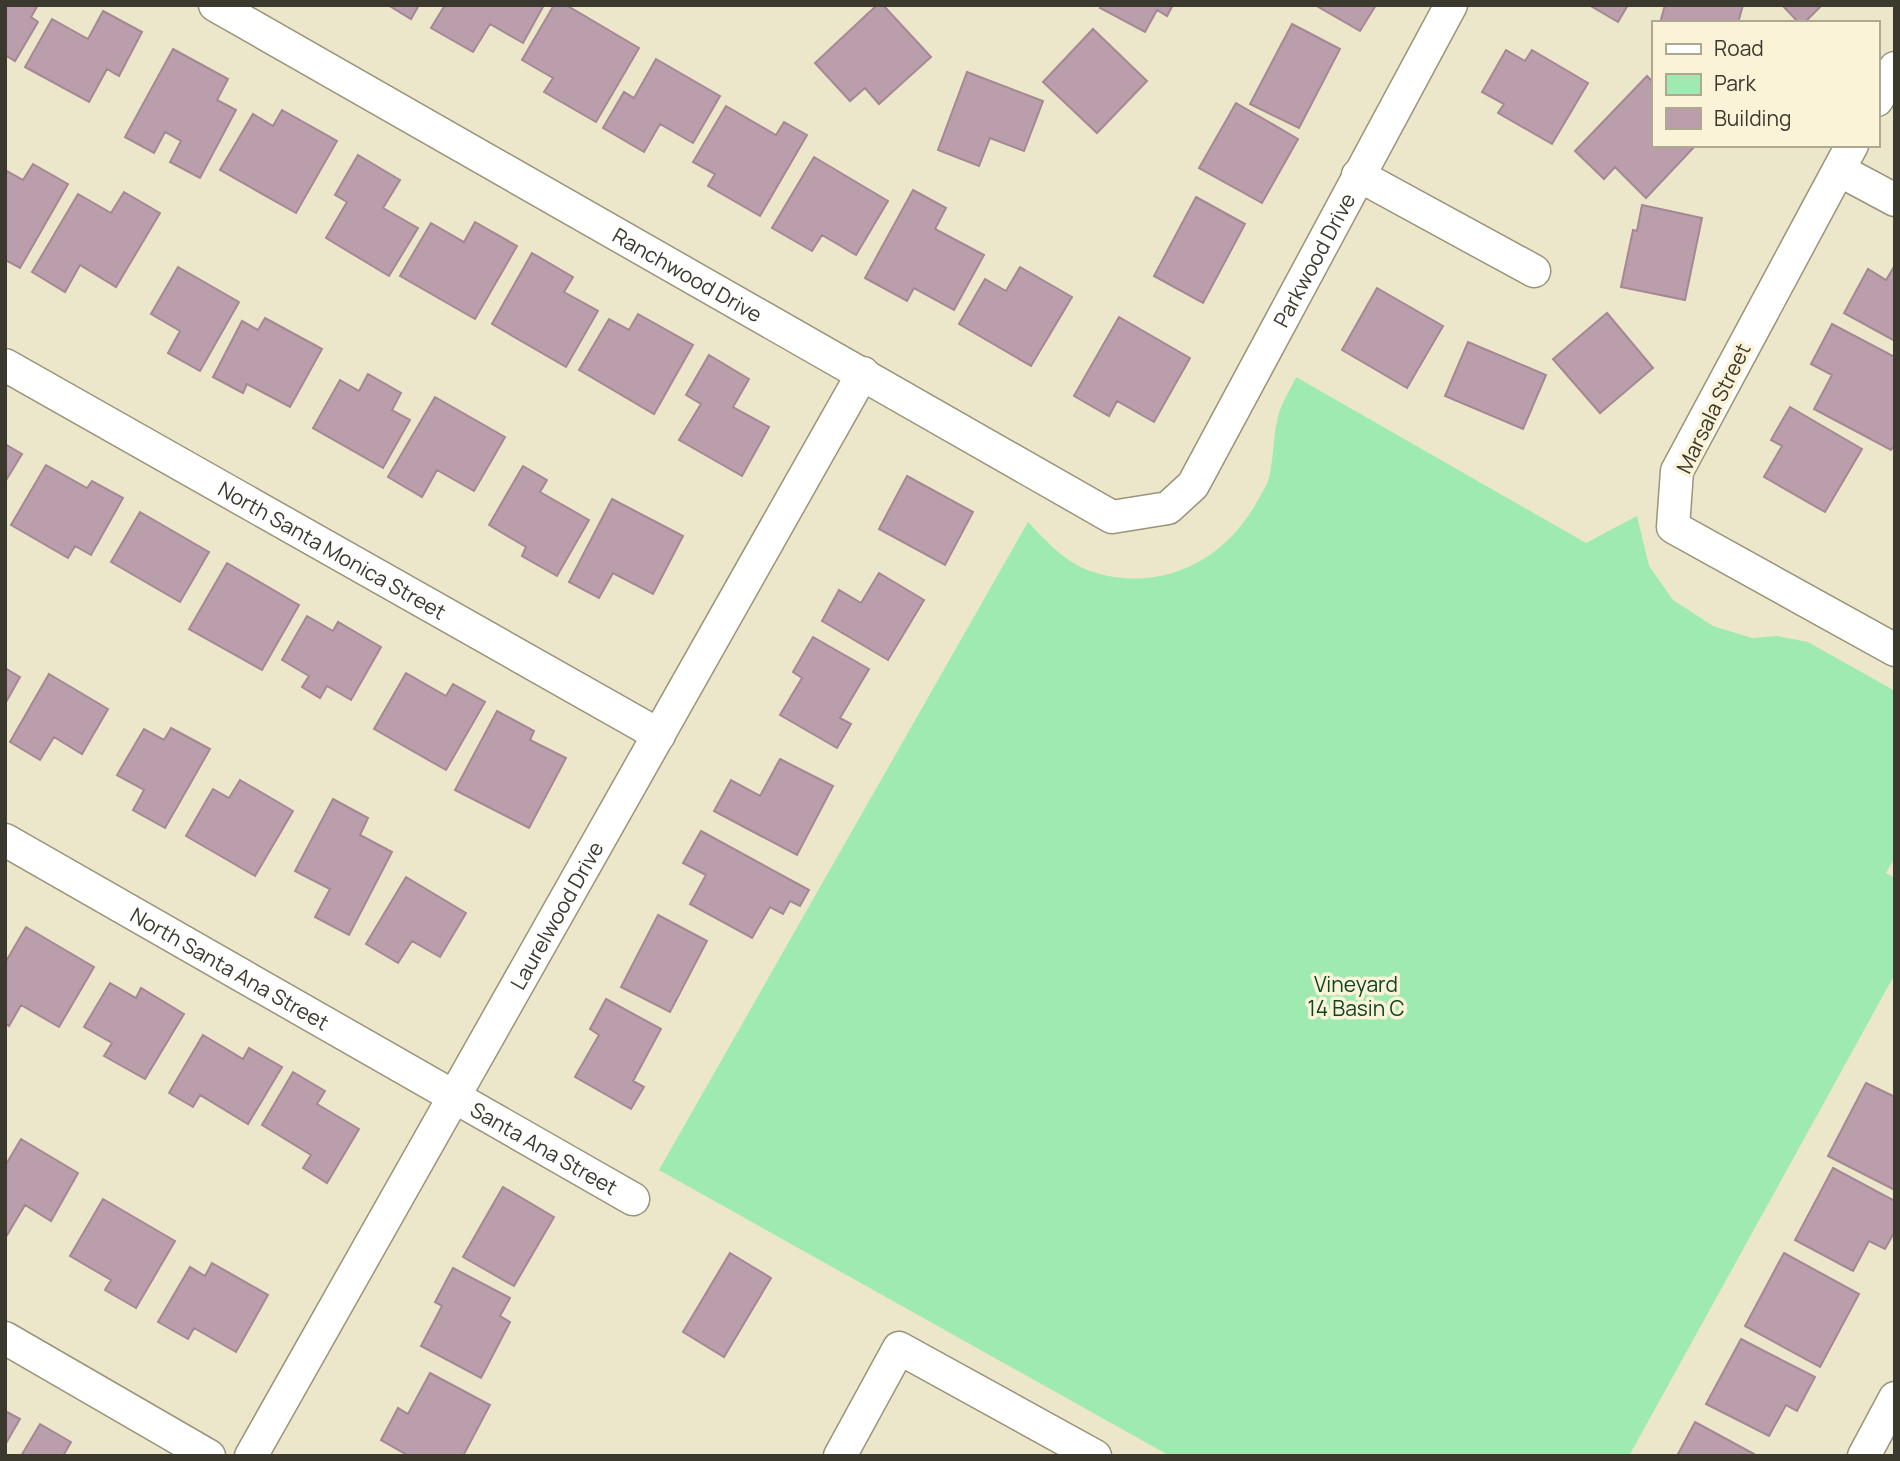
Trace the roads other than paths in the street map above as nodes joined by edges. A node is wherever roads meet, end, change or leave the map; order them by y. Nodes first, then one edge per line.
1 (215, 5) edge
2 (1451, 5) edge
3 (1895, 68) edge
4 (1879, 96) edge
5 (1846, 158) edge
6 (1357, 175) junction
7 (1895, 200) edge
8 (1534, 271) dead end
9 (5, 365) edge
10 (863, 373) junction
11 (1168, 508) joint
12 (1895, 650) edge
13 (659, 735) junction
14 (5, 840) edge
15 (454, 1098) junction
16 (633, 1199) dead end
17 (5, 1338) edge
18 (1895, 1398) edge
19 (209, 1456) edge
20 (251, 1456) edge
21 (840, 1456) edge
22 (1096, 1456) edge
23 (1864, 1456) edge

1 - 10 street, Ranchwood Drive
2 - 6 street, Parkwood Drive
3 - 4 street
5 - 7 street
5 - 12 street, Marsala Street
6 - 8 street
6 - 11 street, Parkwood Drive
9 - 13 street, North Santa Monica Street
10 - 11 street, Ranchwood Drive
10 - 13 street, Laurelwood Drive
13 - 15 street, Laurelwood Drive
14 - 15 street, North Santa Ana Street
15 - 16 street, Santa Ana Street
15 - 20 street, Laurelwood Drive
17 - 19 street
18 - 23 street
21 - 22 street

